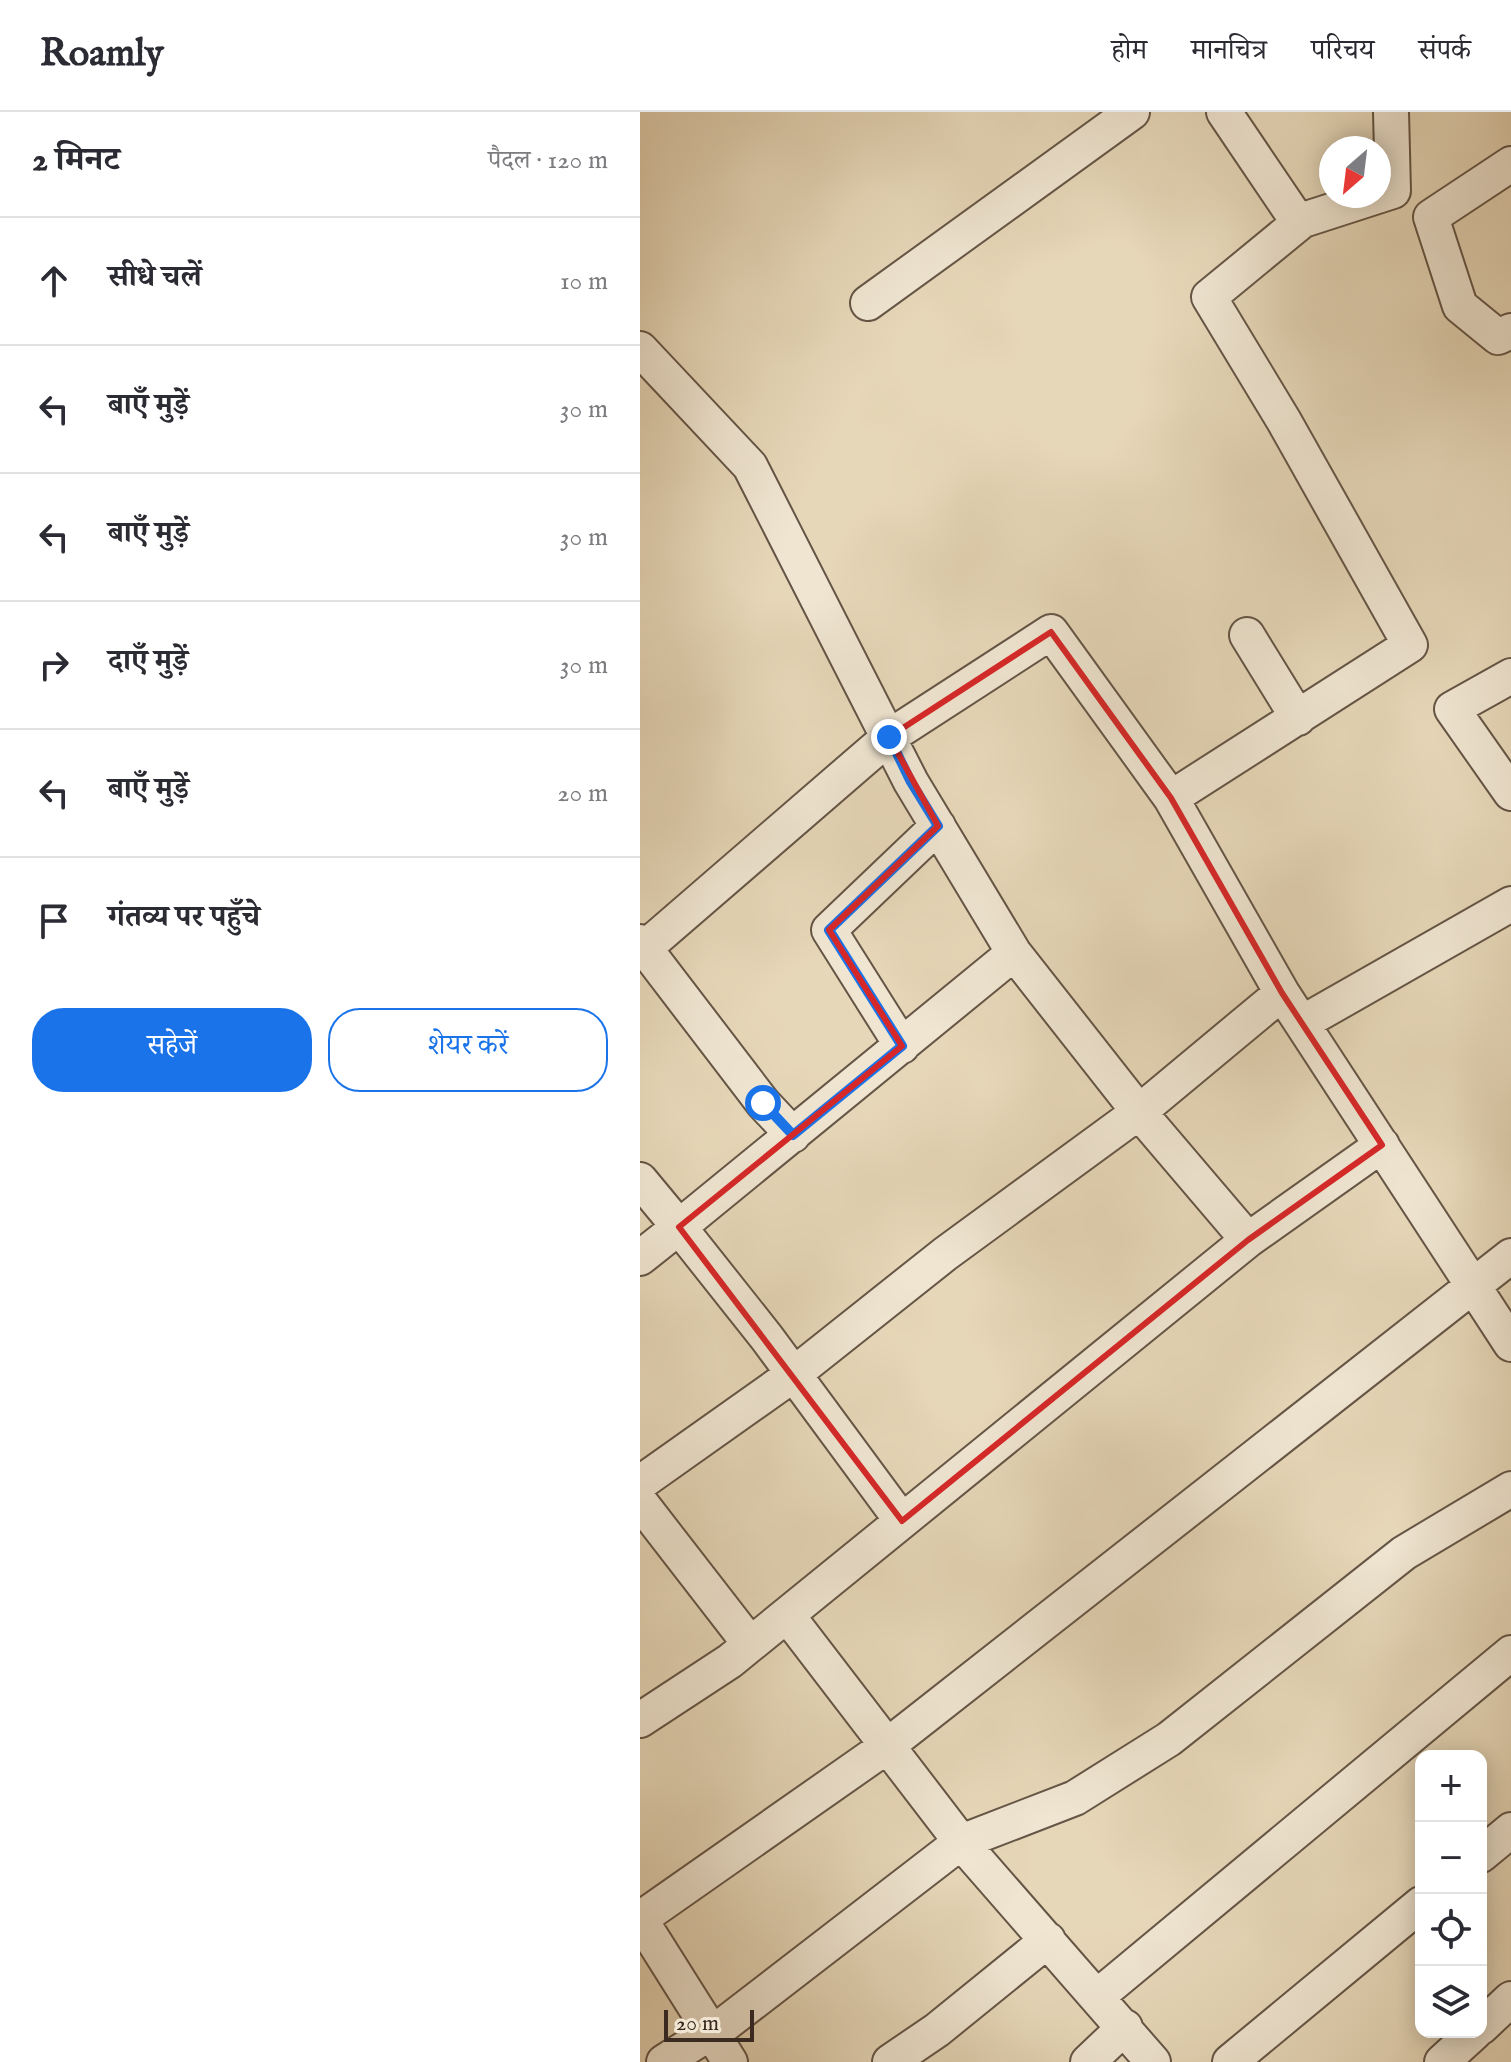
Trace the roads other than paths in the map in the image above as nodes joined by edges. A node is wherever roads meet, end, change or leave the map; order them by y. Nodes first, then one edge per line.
1 (1132, 112) edge
2 (1224, 112) edge
3 (1391, 112) edge
4 (1511, 164) edge
5 (1297, 222) junction
6 (868, 303) dead end
7 (1511, 331) edge
8 (640, 349) edge
9 (1247, 635) dead end
10 (1511, 676) edge
11 (1298, 718) junction
12 (889, 737) junction
13 (1511, 793) edge
14 (1171, 798) junction
15 (938, 826) junction
16 (1511, 904) edge
17 (642, 945) edge
18 (1014, 953) junction
19 (1282, 993) junction
20 (1302, 1023) junction
21 (902, 1046) junction
22 (1139, 1112) junction
23 (793, 1135) junction
24 (1382, 1145) junction
25 (640, 1180) edge
26 (679, 1227) junction
27 (1248, 1240) junction
28 (1511, 1256) edge
29 (640, 1258) edge
30 (1472, 1285) junction
31 (1511, 1344) edge
32 (794, 1374) junction
33 (640, 1483) edge
34 (1511, 1489) edge
35 (640, 1502) edge
36 (902, 1521) junction
37 (787, 1615) junction
38 (750, 1644) junction
39 (1511, 1653) edge
40 (645, 1707) edge
41 (887, 1746) junction
42 (1511, 1830) edge
43 (961, 1842) junction
44 (1487, 1850) edge
45 (1415, 1909) edge
46 (640, 1919) edge
47 (1048, 1940) junction
48 (1098, 1996) junction
49 (1511, 1999) edge
50 (1487, 2021) edge
51 (1125, 2027) junction
52 (1468, 2038) edge
53 (721, 2048) edge
54 (664, 2062) edge
55 (890, 2062) edge
56 (1088, 2062) edge
57 (1153, 2062) edge
58 (1230, 2062) edge
59 (1442, 2062) edge

1 - 6 street
2 - 5 street
3 - 5 street
4 - 7 street
5 - 11 street
8 - 12 street
9 - 11 street
10 - 13 street
11 - 14 street
12 - 14 street
12 - 15 street
12 - 17 street
14 - 19 street
15 - 18 street
15 - 21 street
16 - 20 street
17 - 23 street
18 - 21 street
18 - 22 street
19 - 20 street
19 - 22 street
20 - 24 street
21 - 23 street
22 - 27 street
22 - 32 street
23 - 26 street
24 - 27 street
24 - 30 street
25 - 26 street
26 - 29 street
26 - 32 street
27 - 36 street
28 - 30 street
30 - 31 street
30 - 41 street
32 - 33 street
32 - 36 street
34 - 43 street
35 - 38 street
36 - 37 street
37 - 38 street
37 - 41 street
38 - 40 street
39 - 48 street
41 - 43 street
41 - 46 street
42 - 44 street
43 - 47 street
43 - 53 street
45 - 58 street
46 - 53 street
47 - 48 street
47 - 55 street
48 - 51 street
49 - 50 street
51 - 56 street
51 - 57 street
52 - 59 street
53 - 54 street

